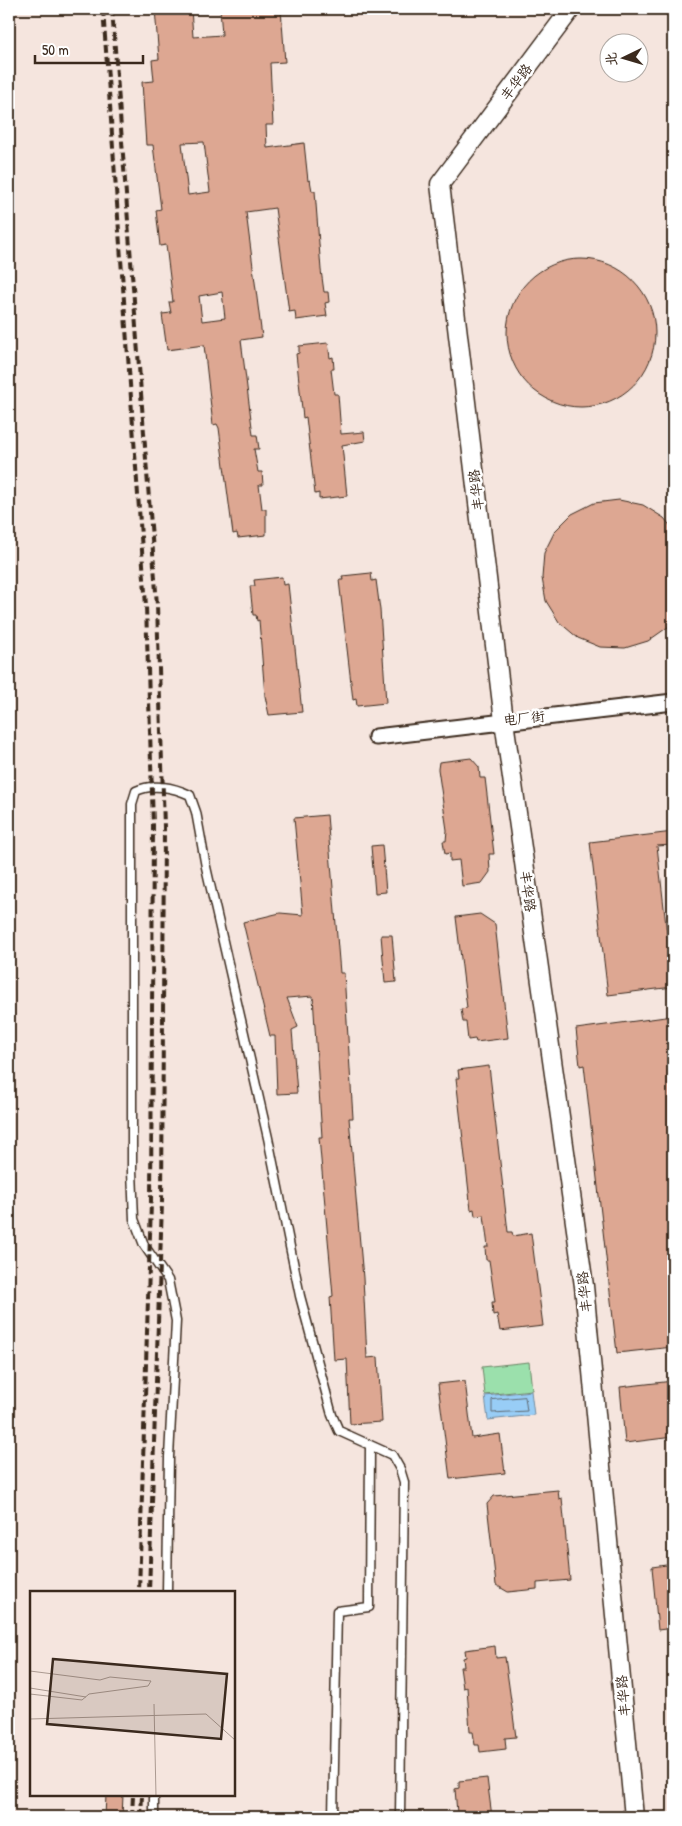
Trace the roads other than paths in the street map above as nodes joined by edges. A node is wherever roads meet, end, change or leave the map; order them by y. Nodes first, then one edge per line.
1 (572, 9) edge
2 (673, 702) edge
3 (504, 721) junction
4 (376, 737) dead end
5 (370, 1446) junction
6 (167, 1591) edge
7 (154, 1796) edge
8 (154, 1817) edge
9 (333, 1817) edge
10 (400, 1817) edge
11 (634, 1817) edge

1 - 3 street, 丰华路
2 - 3 street, 电厂街
3 - 4 street, 电厂街
3 - 11 street, 丰华路
5 - 6 lane
5 - 9 lane
5 - 10 lane
7 - 8 lane

